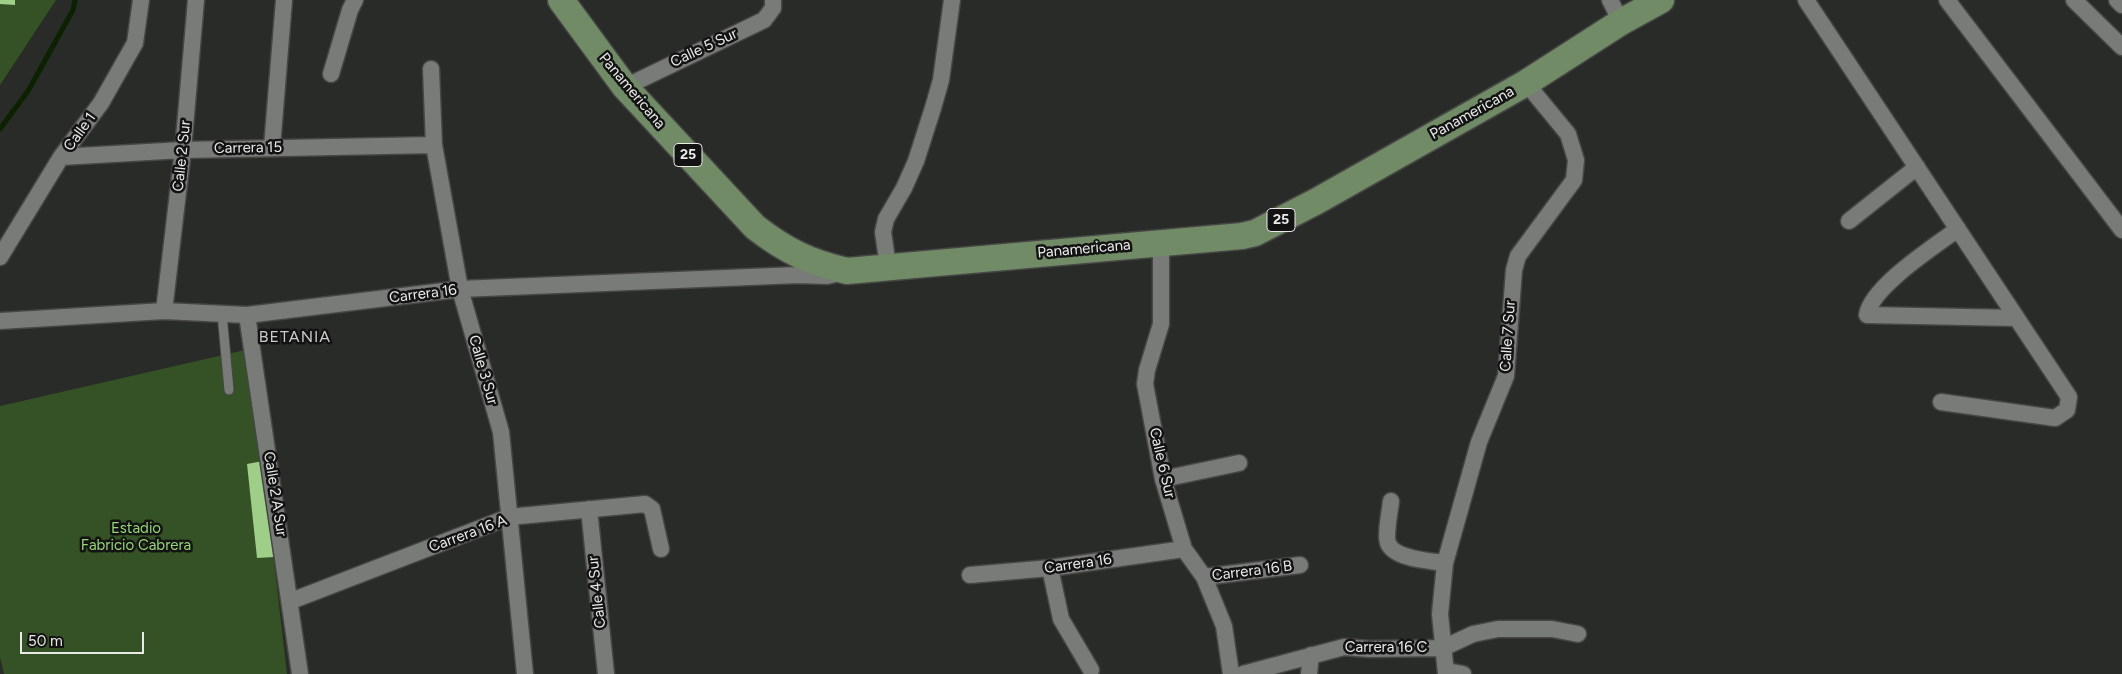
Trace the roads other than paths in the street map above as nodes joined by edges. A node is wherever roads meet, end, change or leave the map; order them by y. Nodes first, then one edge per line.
1 (141, 0) edge
2 (196, 0) edge
3 (284, 0) edge
4 (355, 0) edge
5 (561, 0) edge
6 (773, 0) edge
7 (952, 0) edge
8 (1661, 0) edge
9 (1806, 0) edge
10 (1947, 0) edge
11 (2074, 0) edge
12 (2117, 0) edge
13 (2122, 5) edge
14 (1616, 11) edge
15 (2122, 47) edge
16 (432, 69) dead end
17 (331, 74) dead end
18 (1526, 83) junction
19 (625, 87) junction
20 (434, 145) junction
21 (272, 148) junction
22 (183, 150) junction
23 (62, 157) junction
24 (1917, 167) junction
25 (1849, 222) dead end
26 (1958, 229) junction
27 (2122, 230) edge
28 (1161, 242) junction
29 (0, 257) edge
30 (888, 266) junction
31 (847, 271) junction
32 (460, 289) junction
33 (164, 311) junction
34 (222, 314) junction
35 (247, 315) junction
36 (2016, 318) junction
37 (0, 321) edge
38 (229, 390) dead end
39 (1941, 402) dead end
40 (1240, 463) dead end
41 (1163, 479) junction
42 (1391, 501) dead end
43 (588, 509) junction
44 (509, 517) junction
45 (661, 549) dead end
46 (1184, 549) junction
47 (1445, 563) junction
48 (1300, 565) dead end
49 (1050, 568) junction
50 (970, 575) dead end
51 (1204, 577) junction
52 (291, 601) junction
53 (1578, 634) dead end
54 (1443, 648) junction
55 (1311, 655) junction
56 (1091, 670) dead end
57 (1446, 672) edge
58 (300, 674) edge
59 (525, 674) edge
60 (606, 674) edge
61 (1231, 674) edge
62 (1243, 674) edge
63 (1309, 674) edge
64 (1463, 674) edge

1 - 23 street, Calle 1
2 - 22 street, Calle 2 Sur
3 - 21 street
4 - 17 street
5 - 19 main road, Panamericana / 25
6 - 19 street, Calle 5 Sur
7 - 30 street
8 - 14 main road, Panamericana / 25
9 - 24 street
10 - 27 street
11 - 15 street
12 - 13 street
14 - 18 main road, Panamericana / 25
16 - 20 street, Calle 3 Sur
18 - 28 main road, Panamericana / 25
18 - 47 street, Calle 7 Sur
19 - 31 main road, Panamericana / 25
20 - 21 street, Carrera 15
20 - 32 street, Calle 3 Sur
21 - 22 street, Carrera 15
22 - 23 street, Carrera 15
22 - 33 street, Calle 2 Sur
23 - 29 street, Calle 1
24 - 25 street
24 - 26 street
26 - 36 street
26 - 36 street
28 - 30 main road, Panamericana / 25
28 - 41 street, Calle 6 Sur
30 - 31 main road, Panamericana / 25
31 - 32 street, Carrera 16
32 - 35 street, Carrera 16
32 - 44 street, Calle 3 Sur
33 - 34 street, Carrera 16
33 - 37 street, Carrera 16
34 - 35 street, Carrera 16
34 - 38 lane
35 - 52 street, Calle 2 A Sur
36 - 39 street
40 - 41 street
41 - 46 street, Calle 6 Sur
42 - 47 street
43 - 44 street, Carrera 16 A
43 - 45 street, Carrera 16 A
43 - 60 street, Calle 4 Sur
44 - 52 street, Carrera 16 A
44 - 59 street, Calle 3 Sur
46 - 49 street, Carrera 16
46 - 51 street, Calle 6 Sur
47 - 54 street, Calle 7 Sur
48 - 51 street, Carrera 16 B
49 - 50 street, Carrera 16
49 - 56 street
51 - 61 street, Calle 6 Sur
52 - 58 street, Calle 2 A Sur
53 - 54 street
54 - 55 street, Carrera 16 C
54 - 57 street, Calle 7 Sur
55 - 62 street, Carrera 16 C
55 - 63 street
57 - 64 street

